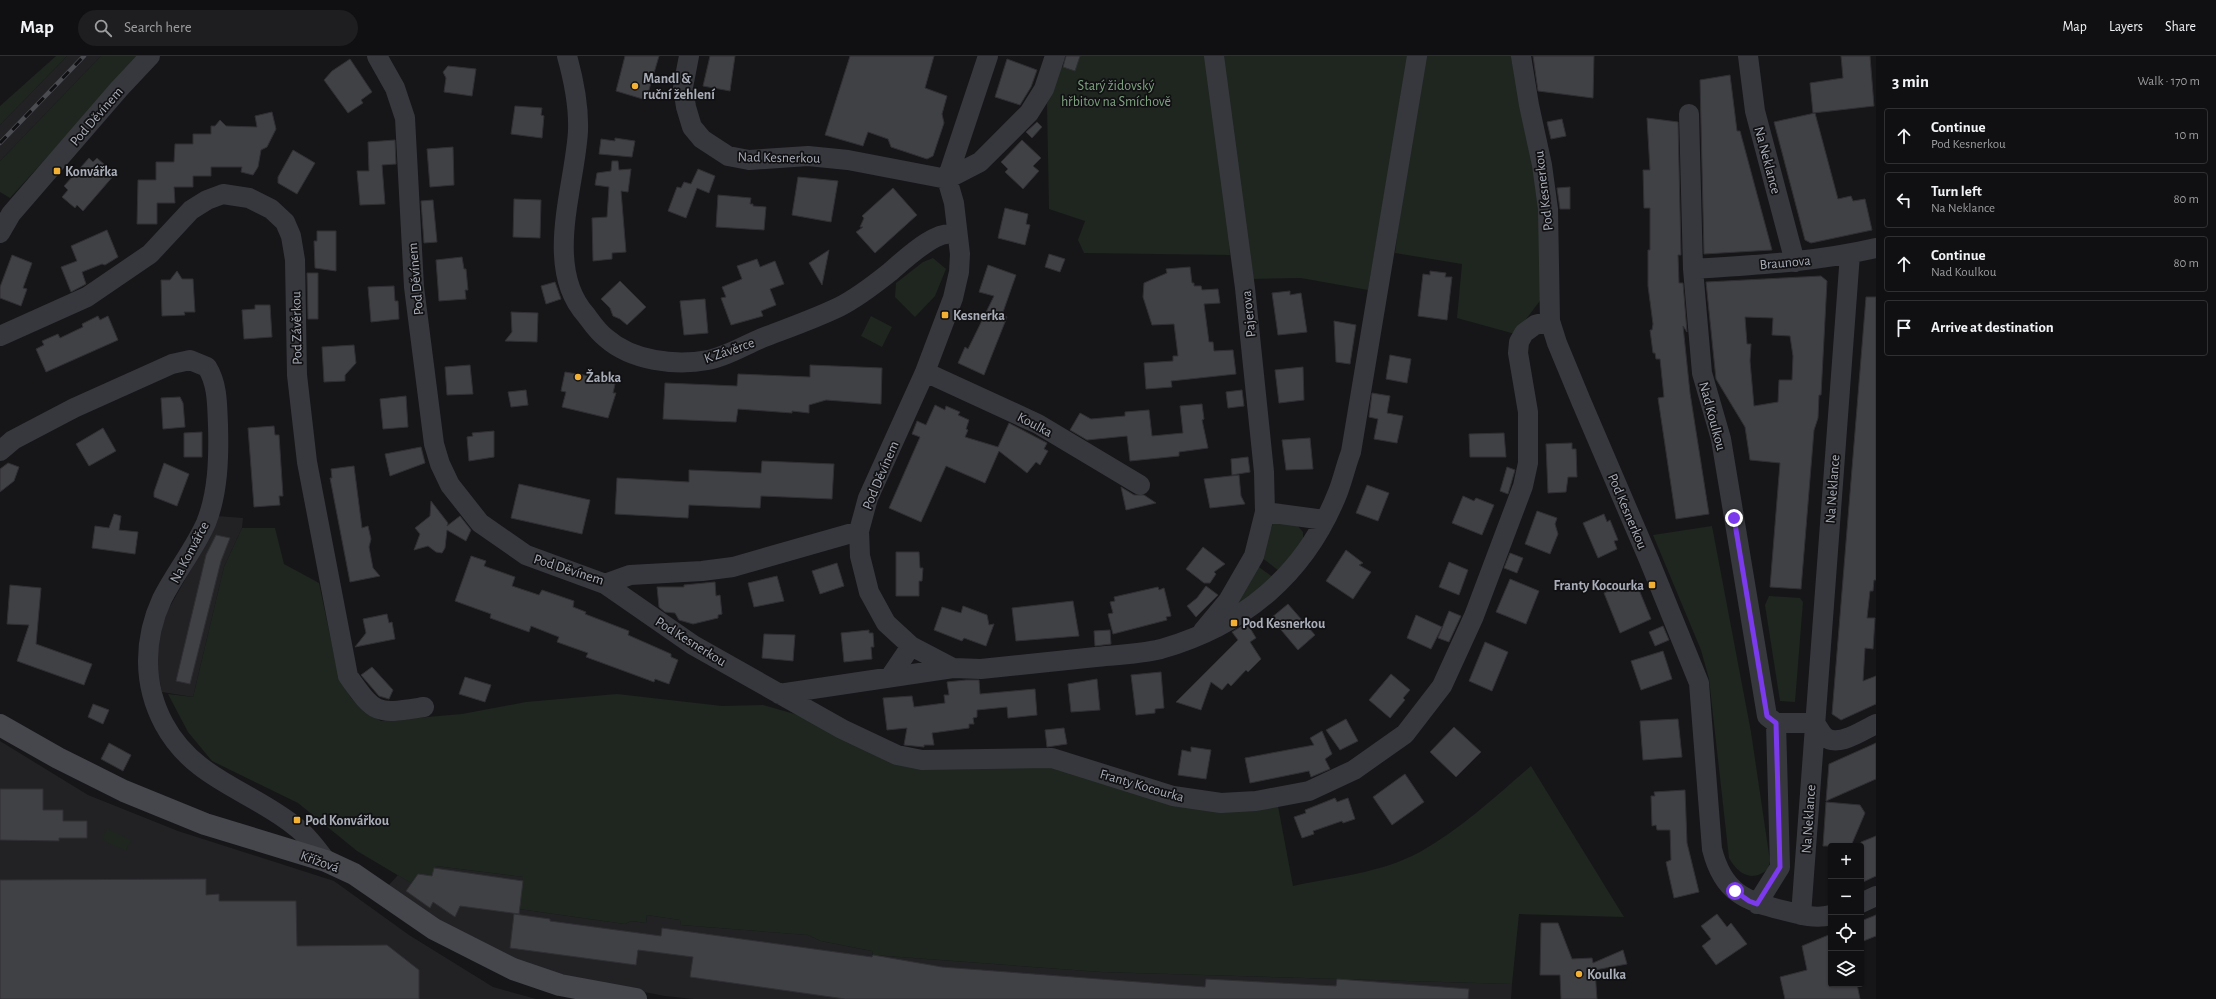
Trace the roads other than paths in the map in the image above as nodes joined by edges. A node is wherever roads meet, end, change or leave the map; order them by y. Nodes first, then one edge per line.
1 (150, 56) edge
2 (377, 56) edge
3 (567, 56) edge
4 (689, 56) edge
5 (988, 56) edge
6 (1055, 56) edge
7 (1214, 56) edge
8 (1417, 56) edge
9 (1521, 56) edge
10 (1748, 56) edge
11 (1689, 114) dead end
12 (947, 179) junction
13 (0, 233) edge
14 (957, 236) junction
15 (1876, 248) edge
16 (1850, 254) junction
17 (1795, 262) junction
18 (1693, 269) junction
19 (1550, 321) junction
20 (0, 336) edge
21 (925, 372) junction
22 (0, 451) edge
23 (1140, 486) dead end
24 (1265, 512) junction
25 (1325, 520) junction
26 (860, 531) junction
27 (605, 584) junction
28 (1200, 635) junction
29 (911, 646) junction
30 (953, 668) junction
31 (890, 677) junction
32 (778, 694) junction
33 (424, 707) dead end
34 (1772, 719) junction
35 (1815, 723) junction
36 (1876, 724) edge
37 (0, 725) edge
38 (326, 861) junction
39 (1876, 896) edge
40 (1864, 902) edge
41 (1757, 904) junction
42 (1801, 916) junction
43 (1828, 916) edge
44 (636, 999) edge

1 - 13 street, Pod Děvínem
2 - 27 street, Pod Děvínem
3 - 14 street, K Závěrce
4 - 12 street, Nad Kesnerkou
5 - 12 street
6 - 12 street
7 - 24 street, Pajerova
8 - 25 street
9 - 19 street, Pod Kesnerkou
10 - 17 street, Na Neklance
11 - 18 street, Nad Koulkou
12 - 14 street, Pod Děvínem
14 - 21 street, Pod Děvínem
15 - 16 street, Braunova
16 - 17 street, Braunova
16 - 35 street, Na Neklance
17 - 18 street, Braunova
18 - 34 street, Nad Koulkou
19 - 32 street, Franty Kocourka
19 - 41 street, Pod Kesnerkou
20 - 33 street, Pod Závěrkou
21 - 23 street, Koulka
21 - 26 street, Pod Děvínem
22 - 38 street, Na Konvářce
24 - 25 street
24 - 28 street
25 - 28 street
26 - 27 street, Pod Děvínem
26 - 29 street
27 - 32 street, Pod Kesnerkou
28 - 30 street
29 - 30 street
29 - 31 street
30 - 31 street
31 - 32 street
34 - 35 street
34 - 41 street, Na Neklance
35 - 36 street
35 - 42 street, Na Neklance
37 - 38 street, Křížová
38 - 44 street, Křížová
39 - 40 street
41 - 42 street, Pod Kesnerkou
42 - 43 street, Pod Kesnerkou

